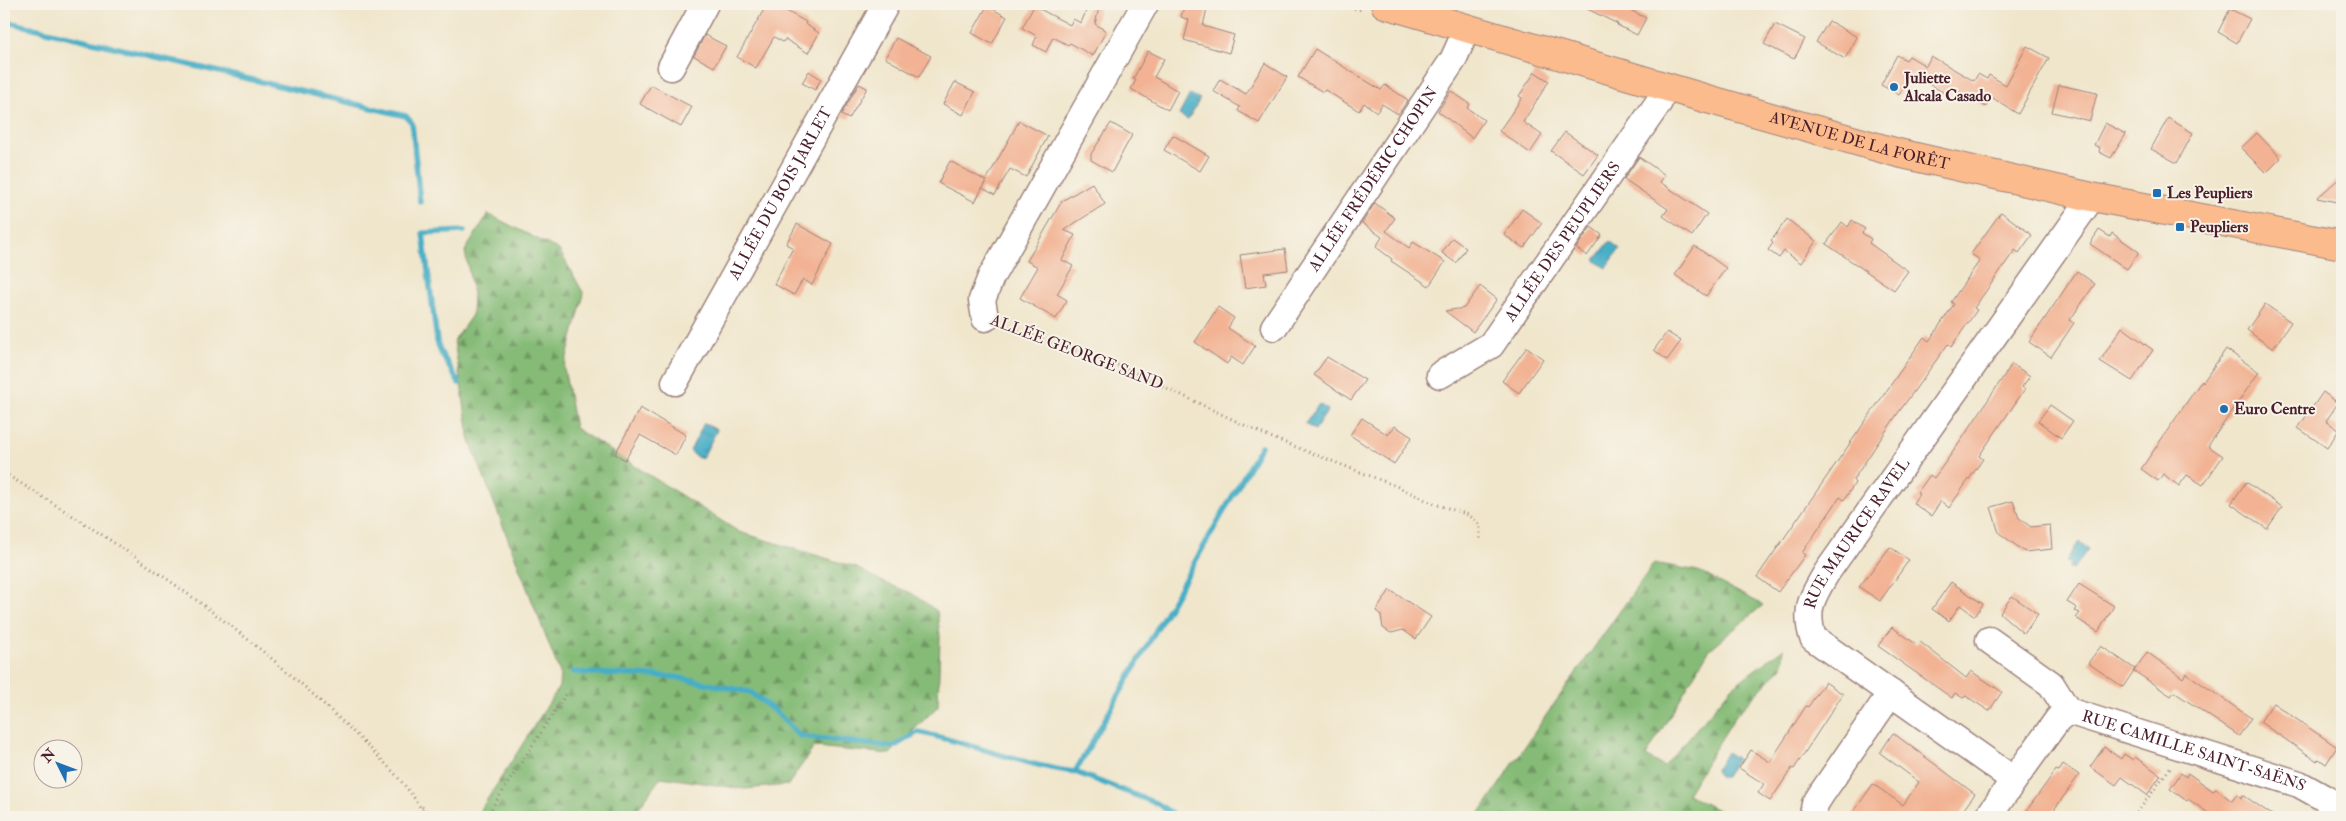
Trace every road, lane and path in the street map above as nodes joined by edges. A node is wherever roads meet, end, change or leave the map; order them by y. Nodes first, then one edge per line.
1 (705, 4) edge
2 (886, 4) edge
3 (1145, 4) edge
4 (1386, 4) edge
5 (1467, 29) junction
6 (671, 67) dead end
7 (1664, 86) junction
8 (2092, 197) junction
9 (2342, 245) edge
10 (986, 318) joint
11 (1274, 327) dead end
12 (1440, 374) dead end
13 (675, 382) dead end
14 (4, 473) edge
15 (1480, 538) dead end
16 (1988, 640) dead end
17 (1891, 693) junction
18 (566, 694) dead end
19 (2068, 711) junction
20 (2184, 747) junction
21 (2014, 780) junction
22 (419, 804) junction
23 (2342, 808) edge
24 (1813, 814) dead end
25 (426, 817) edge
26 (435, 817) edge
27 (486, 817) edge
28 (1988, 817) edge
29 (2134, 817) edge

1 - 6 street
2 - 13 street, ALLÉE DU BOIS JARLET
3 - 10 street, ALLÉE GEORGE SAND
4 - 5 main road, AVENUE DE LA FORÊT
5 - 7 main road, AVENUE DE LA FORÊT
5 - 11 street, ALLÉE FRÉDÉRIC CHOPIN
7 - 8 main road, AVENUE DE LA FORÊT
7 - 12 street, ALLÉE DES PEUPLIERS
8 - 9 main road, AVENUE DE LA FORÊT
8 - 17 street, RUE MAURICE RAVEL
10 - 15 path, ALLÉE GEORGE SAND
14 - 22 path
16 - 19 street
17 - 21 street, RUE MAURICE RAVEL
17 - 24 street
18 - 27 path
19 - 20 street, RUE CAMILLE SAINT-SAËNS
19 - 21 street, RUE CAMILLE SAINT-SAËNS
20 - 23 street, RUE CAMILLE SAINT-SAËNS
20 - 29 path
21 - 28 street
22 - 25 path
22 - 26 path

